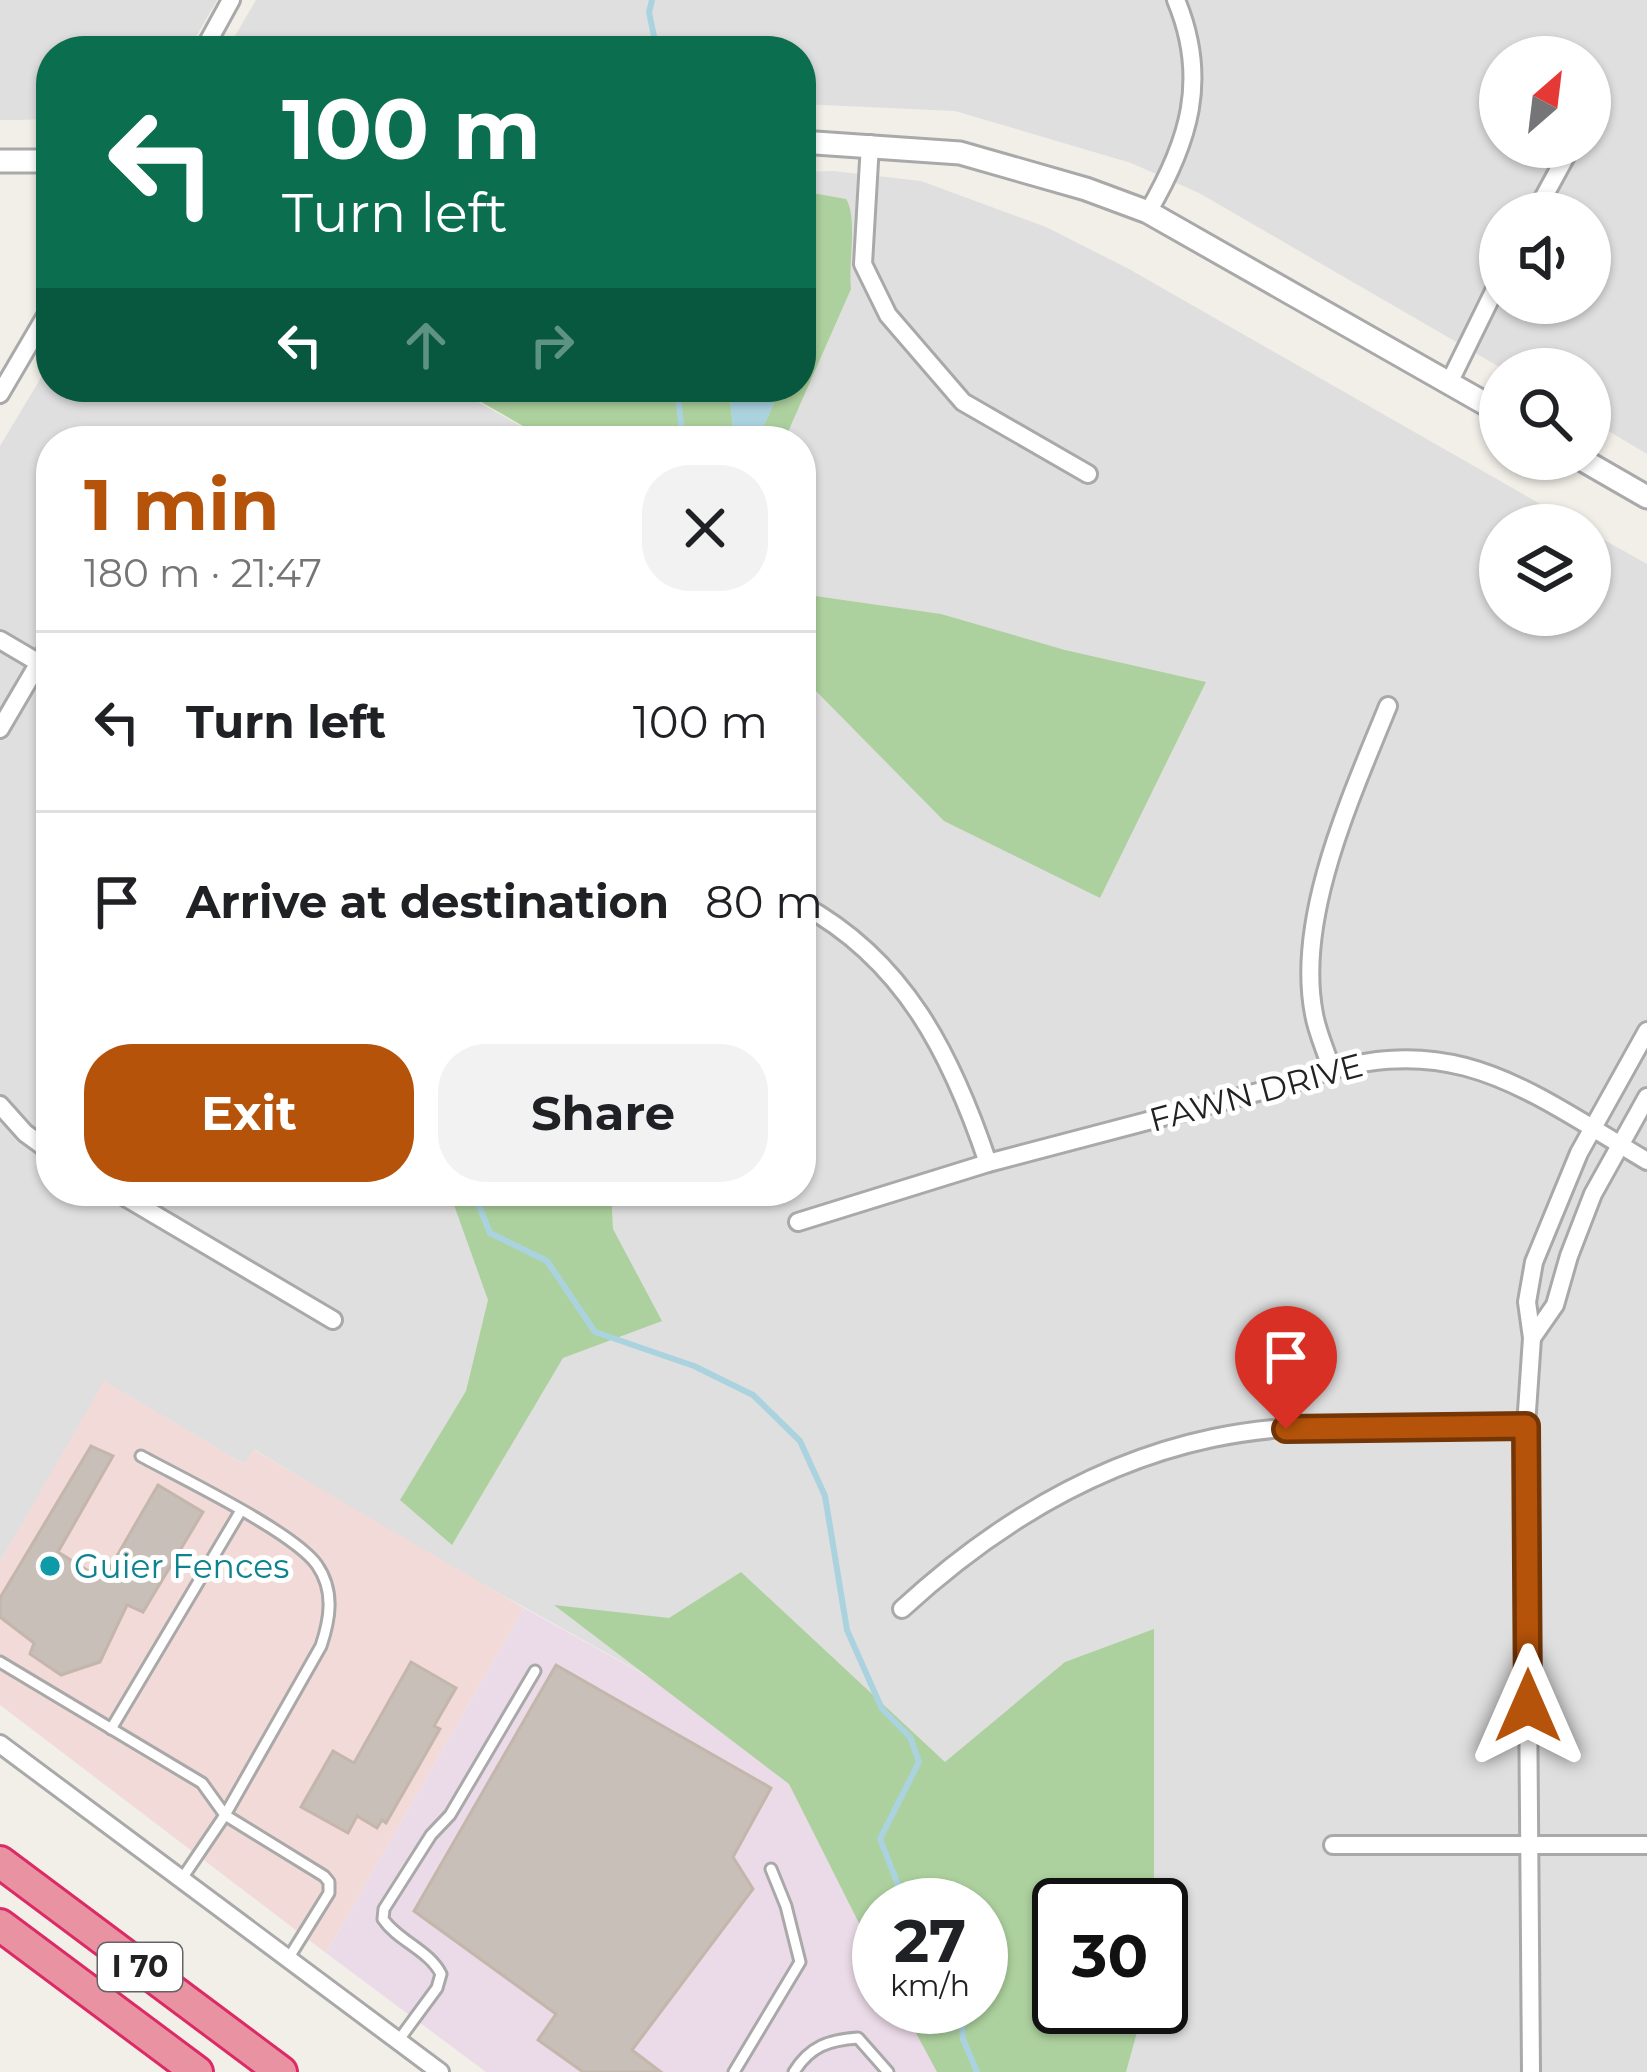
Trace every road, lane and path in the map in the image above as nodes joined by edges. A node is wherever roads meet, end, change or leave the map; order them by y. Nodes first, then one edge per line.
1 (231, 0) edge
2 (1176, 0) edge
3 (211, 36) edge
4 (816, 142) edge
5 (870, 144) junction
6 (0, 161) edge
7 (36, 161) edge
8 (1148, 212) junction
9 (1479, 322) edge
10 (36, 333) edge
11 (1449, 383) junction
12 (0, 394) edge
13 (1479, 400) edge
14 (1088, 474) dead end
15 (1611, 476) edge
16 (1647, 497) edge
17 (0, 640) edge
18 (36, 661) edge
19 (36, 679) edge
20 (1388, 706) dead end
21 (0, 729) edge
22 (816, 913) edge
23 (1647, 1031) edge
24 (1331, 1068) junction
25 (1647, 1096) edge
26 (0, 1105) edge
27 (1592, 1128) junction
28 (36, 1141) edge
29 (1620, 1144) junction
30 (1647, 1161) edge
31 (988, 1163) junction
32 (140, 1206) edge
33 (798, 1222) dead end
34 (333, 1320) dead end
35 (1532, 1338) junction
36 (1526, 1426) junction
37 (141, 1456) dead end
38 (241, 1512) junction
39 (902, 1609) dead end
40 (0, 1662) edge
41 (535, 1671) dead end
42 (111, 1729) junction
43 (0, 1744) edge
44 (225, 1815) junction
45 (1333, 1845) dead end
46 (1647, 1845) edge
47 (1529, 1846) junction
48 (0, 1862) edge
49 (771, 1869) dead end
50 (182, 1880) junction
51 (0, 1925) edge
52 (288, 1959) junction
53 (398, 2041) junction
54 (196, 2072) edge
55 (281, 2072) edge
56 (440, 2072) edge
57 (734, 2072) edge
58 (794, 2072) edge
59 (888, 2072) edge
60 (1531, 2072) edge

1 - 3 street
2 - 8 street
4 - 5 street
5 - 8 street
5 - 14 street
6 - 7 street
8 - 11 street
9 - 11 street
10 - 12 street
11 - 13 street
15 - 16 street
17 - 18 street
19 - 21 street
20 - 24 street
22 - 31 street
23 - 27 street
24 - 27 street, FAWN DRIVE
24 - 31 street, FAWN DRIVE
25 - 29 street
26 - 28 street
27 - 29 street, FAWN DRIVE
27 - 35 street
29 - 30 street, FAWN DRIVE
29 - 35 street
31 - 33 street, FAWN DRIVE
32 - 34 street
35 - 36 street
36 - 39 street
36 - 47 street
37 - 38 lane
38 - 42 lane
38 - 44 lane
40 - 42 lane
41 - 53 lane
42 - 44 lane
43 - 50 street
44 - 50 lane
44 - 52 lane
45 - 47 street
46 - 47 street
47 - 60 street
48 - 55 highway, I 70
49 - 57 lane
50 - 52 street
51 - 54 highway, I 70
52 - 53 street
53 - 56 street
58 - 59 lane

